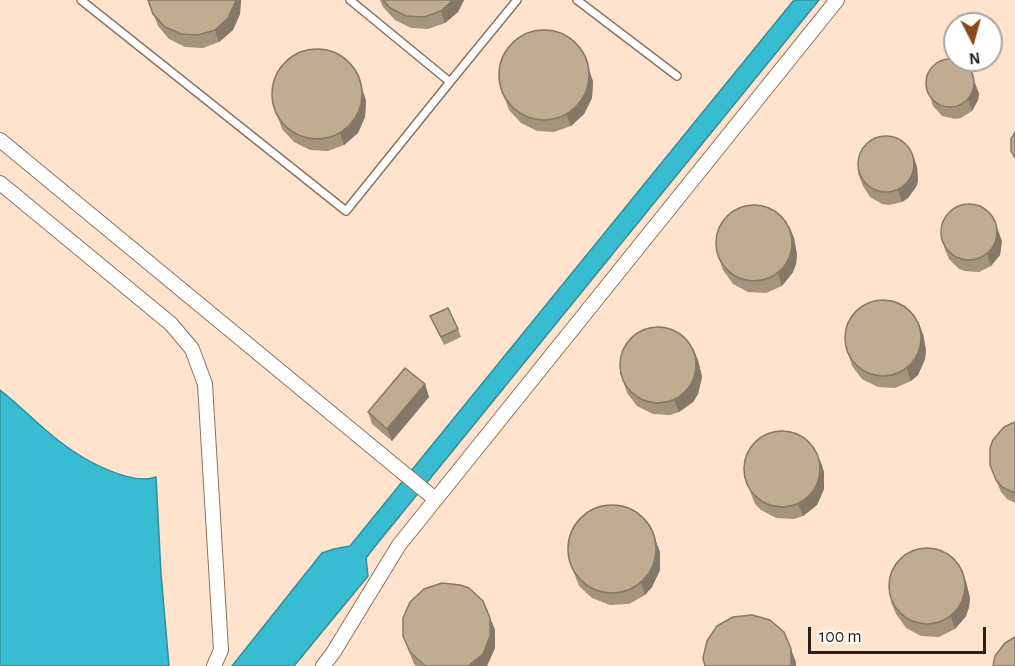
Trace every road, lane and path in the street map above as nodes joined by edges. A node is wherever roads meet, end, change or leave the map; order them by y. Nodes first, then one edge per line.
1 (81, 0) edge
2 (350, 0) edge
3 (517, 0) edge
4 (577, 0) edge
5 (837, 0) edge
6 (677, 76) dead end
7 (450, 82) junction
8 (0, 140) edge
9 (0, 183) edge
10 (431, 495) junction
11 (214, 666) edge
12 (323, 666) edge

1 - 7 lane
2 - 7 lane
3 - 7 lane
4 - 6 lane
5 - 10 street
8 - 10 street
9 - 11 street
10 - 12 street

